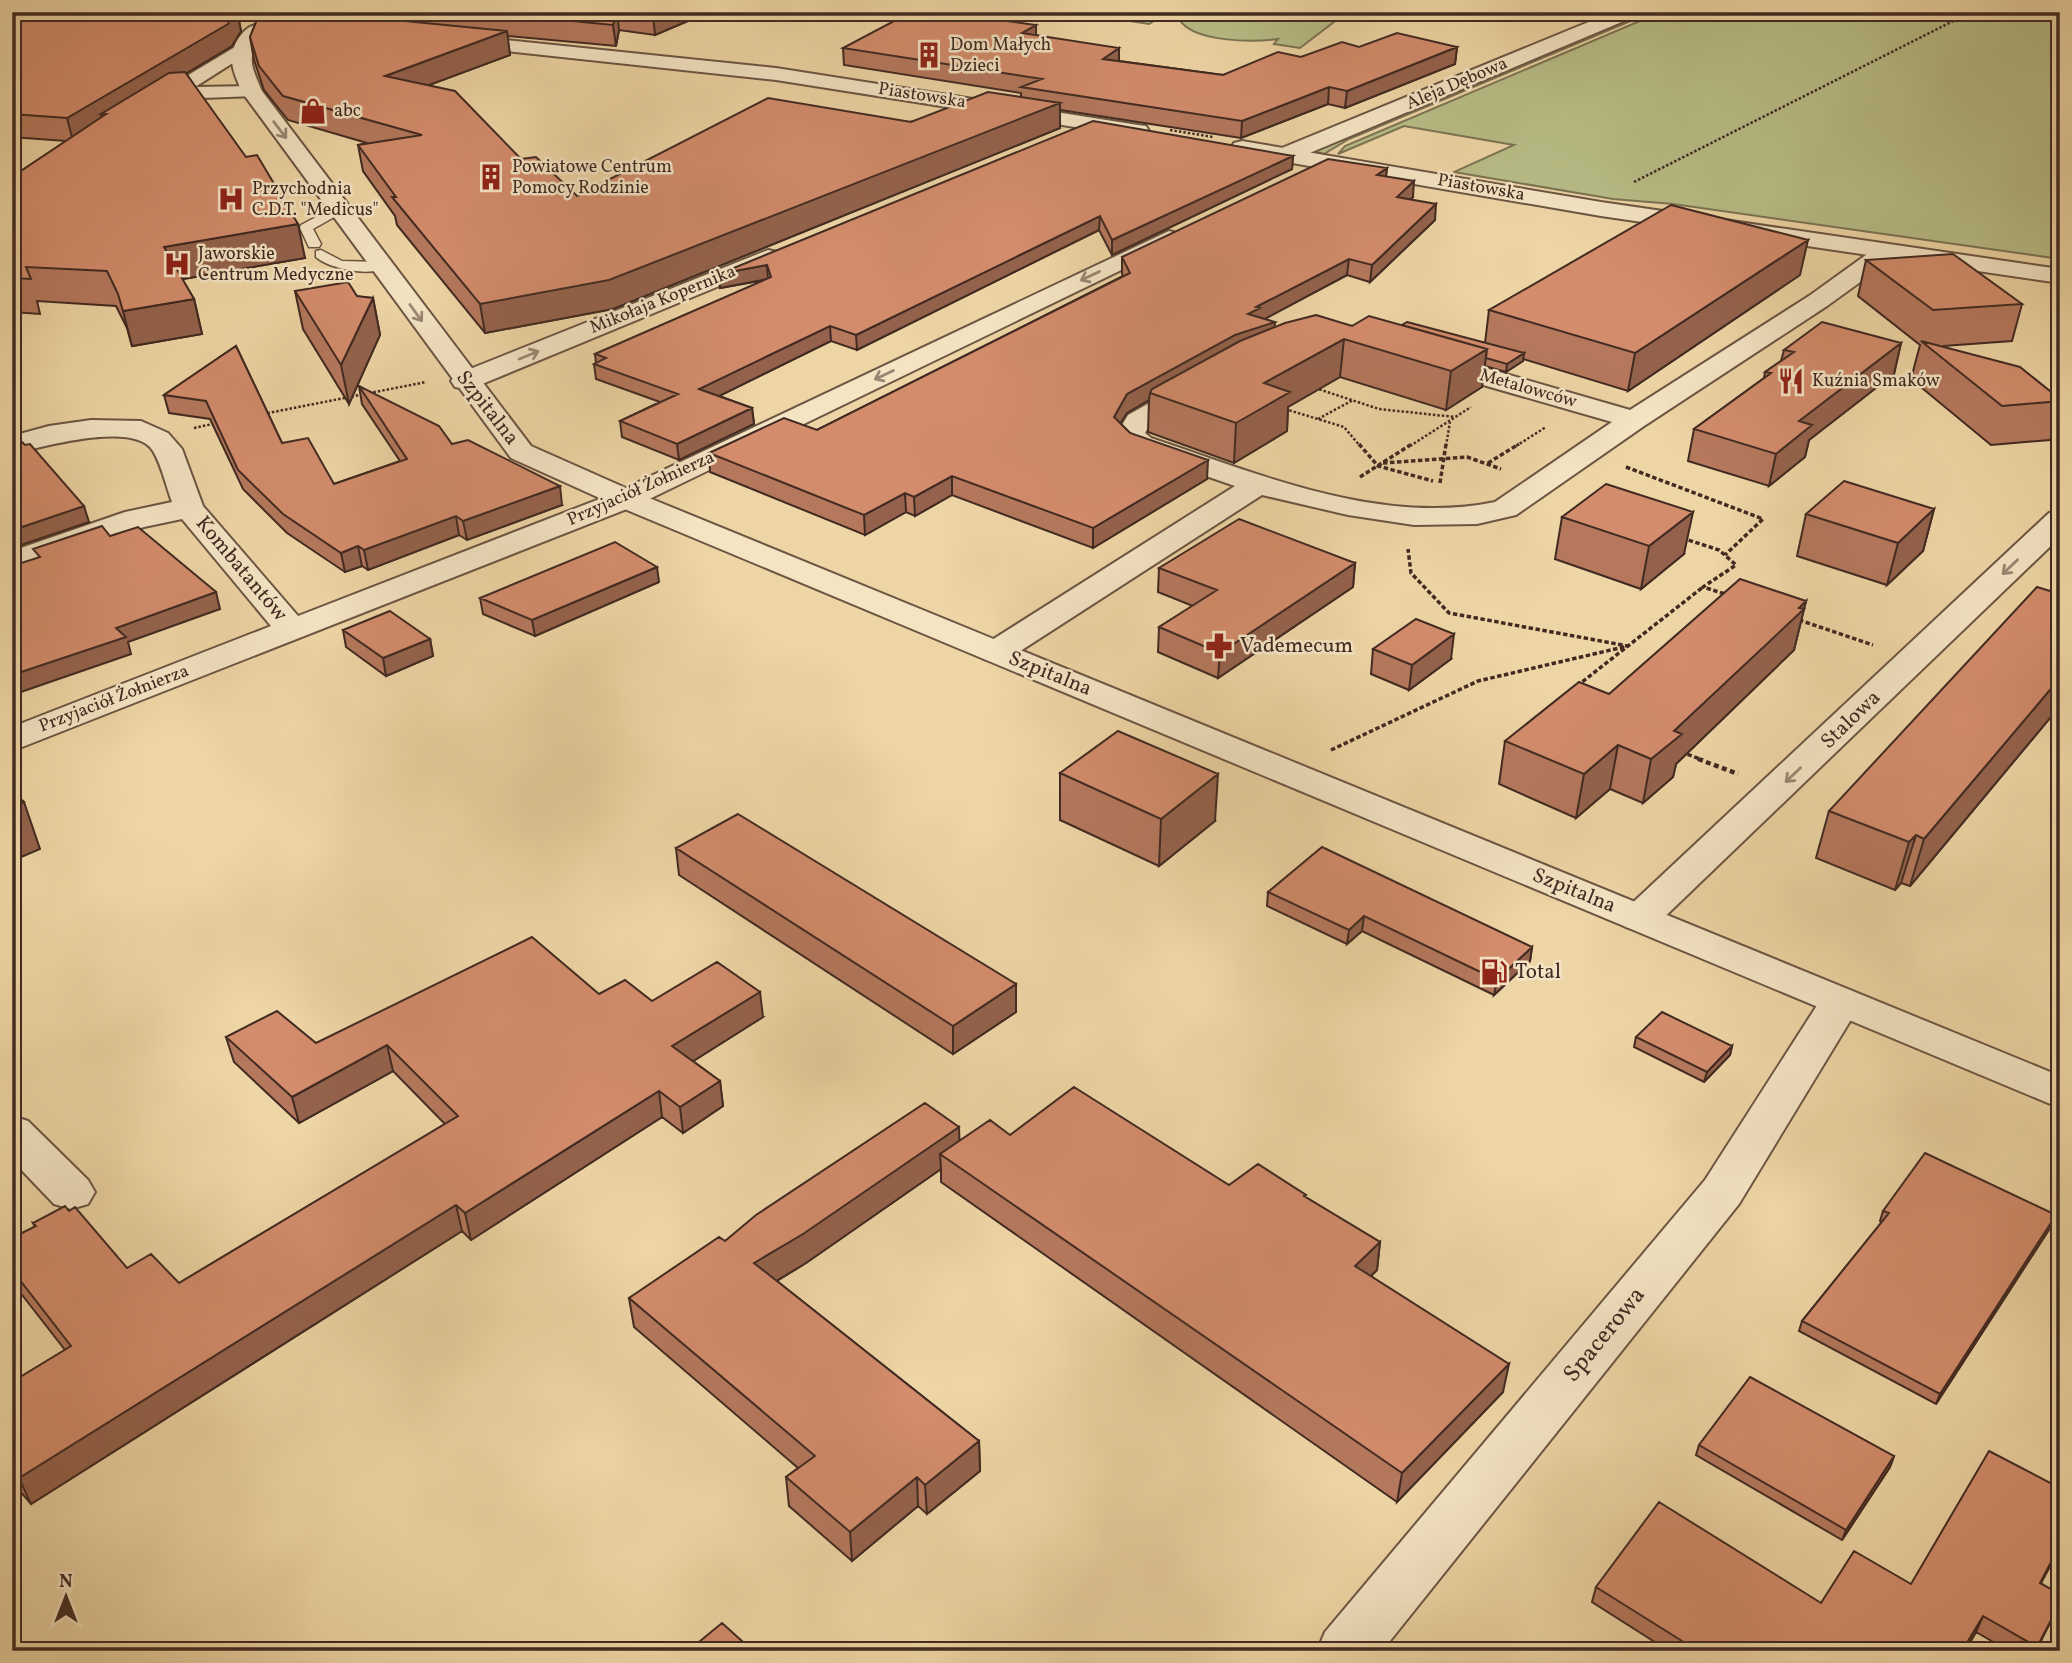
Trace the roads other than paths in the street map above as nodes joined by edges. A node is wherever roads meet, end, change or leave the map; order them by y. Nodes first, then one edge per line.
1 (1630, 12) edge
2 (256, 25) edge
3 (443, 39) edge
4 (240, 50) junction
5 (252, 92) junction
6 (170, 93) junction
7 (125, 121) edge
8 (1093, 124) junction
9 (1165, 135) edge
10 (1053, 141) edge
11 (1219, 144) edge
12 (1288, 167) junction
13 (339, 209) junction
14 (1191, 228) edge
15 (785, 250) edge
16 (1885, 252) junction
17 (381, 266) junction
18 (2060, 276) edge
19 (1402, 353) edge
20 (1219, 376) edge
21 (463, 378) junction
22 (1634, 420) junction
23 (12, 444) edge
24 (1259, 484) junction
25 (626, 499) junction
26 (189, 508) junction
27 (2060, 520) edge
28 (12, 562) edge
29 (292, 629) junction
30 (996, 652) junction
31 (12, 740) edge
32 (1653, 907) junction
33 (1840, 1003) junction
34 (2060, 1093) edge
35 (12, 1132) edge
36 (71, 1192) dead end
37 (1346, 1651) edge

1 - 12 street, Aleja Dębowa
2 - 4 street
3 - 8 street, Piastowska
4 - 5 street, Szpitalna
4 - 6 street
5 - 6 street
5 -> 13 street, Szpitalna
6 - 7 street
8 - 9 street, Piastowska
8 - 10 street
11 - 12 street
12 - 16 street, Piastowska
13 - 17 street, Szpitalna
13 - 17 lane
14 -> 25 street, Przyjaciół Żołnierza
21 -> 15 street, Mikołaja Kopernika
16 - 18 street, Piastowska
16 - 22 street
17 -> 21 street, Szpitalna
19 - 22 street, Metalowców
20 - 24 street
21 - 25 street, Szpitalna
22 - 24 street
23 - 26 street, Kombatantów
24 - 30 street
25 - 29 street, Przyjaciół Żołnierza
25 - 30 street, Szpitalna
26 - 28 street, Kombatantów
26 - 29 street, Kombatantów
27 -> 32 street, Stalowa
29 - 31 street, Przyjaciół Żołnierza
30 - 32 street, Szpitalna
32 - 33 street, Szpitalna
33 - 34 street, Szpitalna
33 - 37 street, Spacerowa
35 - 36 street

